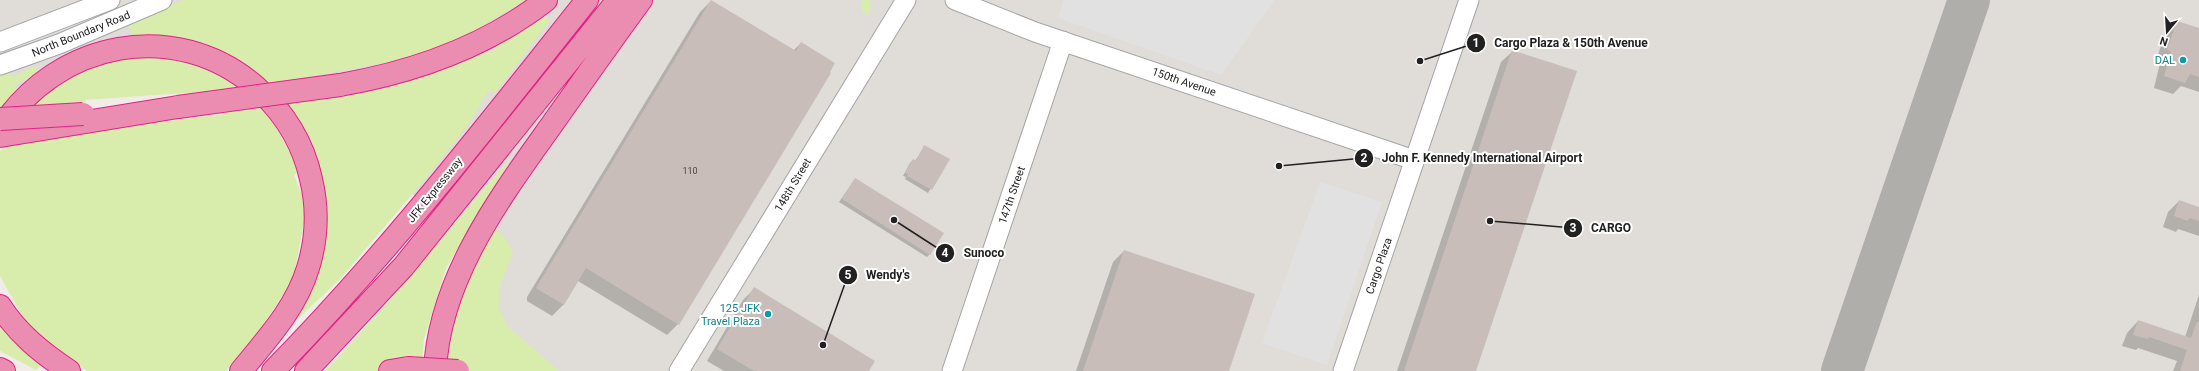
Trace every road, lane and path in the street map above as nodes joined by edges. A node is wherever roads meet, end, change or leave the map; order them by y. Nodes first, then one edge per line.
1 (110, 0) edge
2 (162, 0) edge
3 (546, 0) edge
4 (588, 0) edge
5 (618, 0) edge
6 (641, 0) edge
7 (906, 0) edge
8 (955, 0) edge
9 (1469, 0) edge
10 (1063, 41) junction
11 (0, 42) edge
12 (0, 65) edge
13 (0, 119) edge
14 (84, 119) junction
15 (0, 129) edge
16 (0, 136) edge
17 (1414, 160) junction
18 (0, 306) edge
19 (0, 369) edge
20 (4, 371) edge
21 (69, 371) edge
22 (241, 371) edge
23 (273, 371) edge
24 (306, 371) edge
25 (390, 371) edge
26 (435, 371) edge
27 (458, 371) edge
28 (679, 371) edge
29 (952, 371) edge
30 (1343, 371) edge

1 - 11 street, North Boundary Road
2 - 12 street, North Boundary Road
3 - 14 highway, bridge
4 - 23 highway, JFK Expressway
5 - 24 highway
6 - 26 highway
7 - 28 street, 148th Street
8 - 10 street, 150th Avenue
9 - 17 street, Cargo Plaza
10 - 17 street, 150th Avenue
10 - 29 street, 147th Street
13 - 14 highway, bridge
14 - 16 highway
15 - 22 highway
17 - 30 street, Cargo Plaza
18 - 21 highway
19 - 20 highway
25 - 27 highway, bridge

